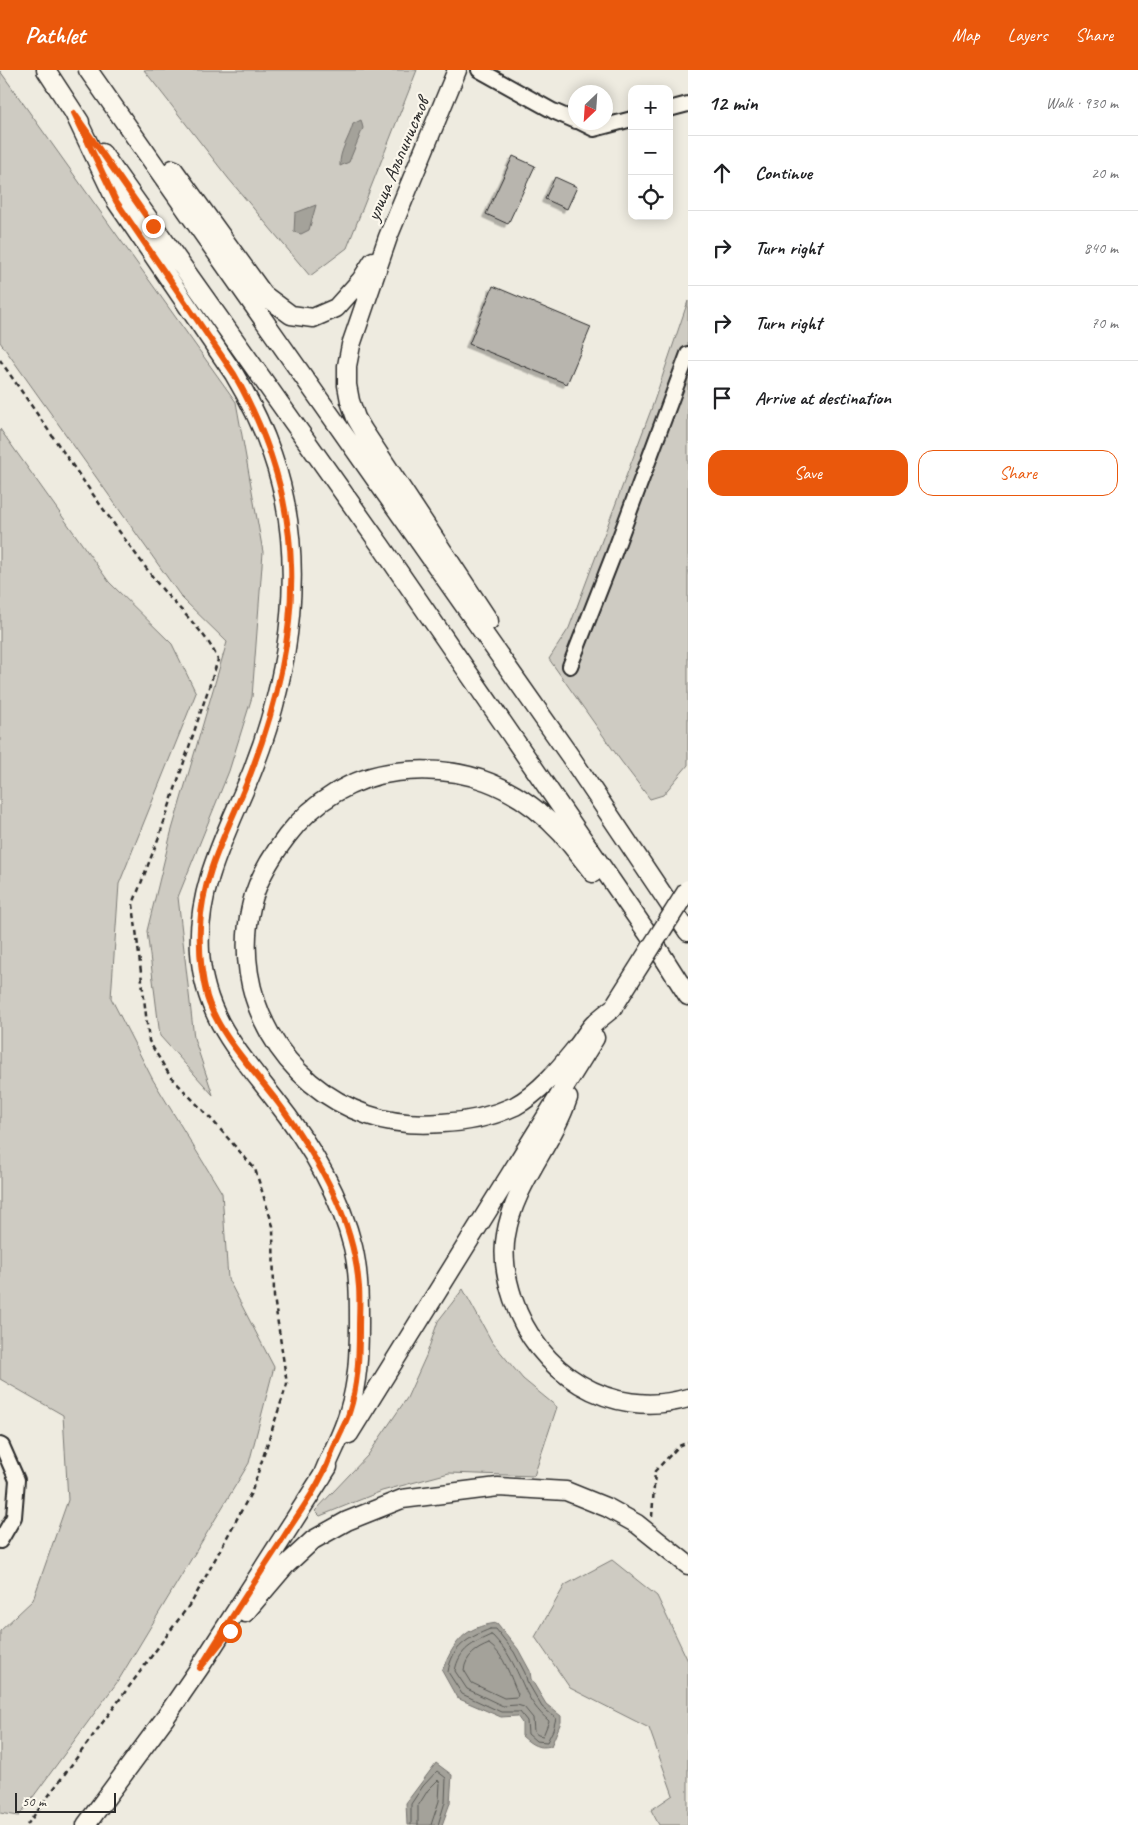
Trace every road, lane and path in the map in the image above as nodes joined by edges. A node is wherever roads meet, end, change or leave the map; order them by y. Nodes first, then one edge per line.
1 (46, 70) edge
2 (457, 70) edge
3 (480, 70) edge
4 (91, 74) edge
5 (688, 104) edge
6 (673, 108) edge
7 (74, 113) junction
8 (568, 118) edge
9 (628, 120) edge
10 (613, 124) edge
11 (388, 237) junction
12 (688, 354) edge
13 (0, 360) edge
14 (570, 666) dead end
15 (513, 676) junction
16 (688, 889) edge
17 (688, 932) edge
18 (653, 941) junction
19 (688, 996) edge
20 (615, 1006) junction
21 (578, 1068) junction
22 (688, 1398) edge
23 (688, 1442) edge
24 (0, 1445) edge
25 (322, 1477) junction
26 (651, 1536) junction
27 (0, 1541) edge
28 (688, 1565) edge
29 (200, 1668) junction
30 (27, 1825) edge
31 (86, 1825) edge

1 - 7 main road
2 - 11 main road, улица Альпинистов
3 - 8 lane
4 - 11 main road
4 - 15 main road
5 - 6 lane
7 - 18 main road
7 - 25 main road
9 - 10 lane
11 - 15 main road
12 - 14 lane
13 - 30 path
15 - 17 main road
16 - 20 main road, bridge
18 - 19 main road
18 - 20 main road
20 - 21 main road
21 - 22 main road
21 - 25 main road
23 - 26 path
24 - 27 lane
25 - 29 main road
26 - 28 main road
26 - 29 main road
29 - 31 main road

